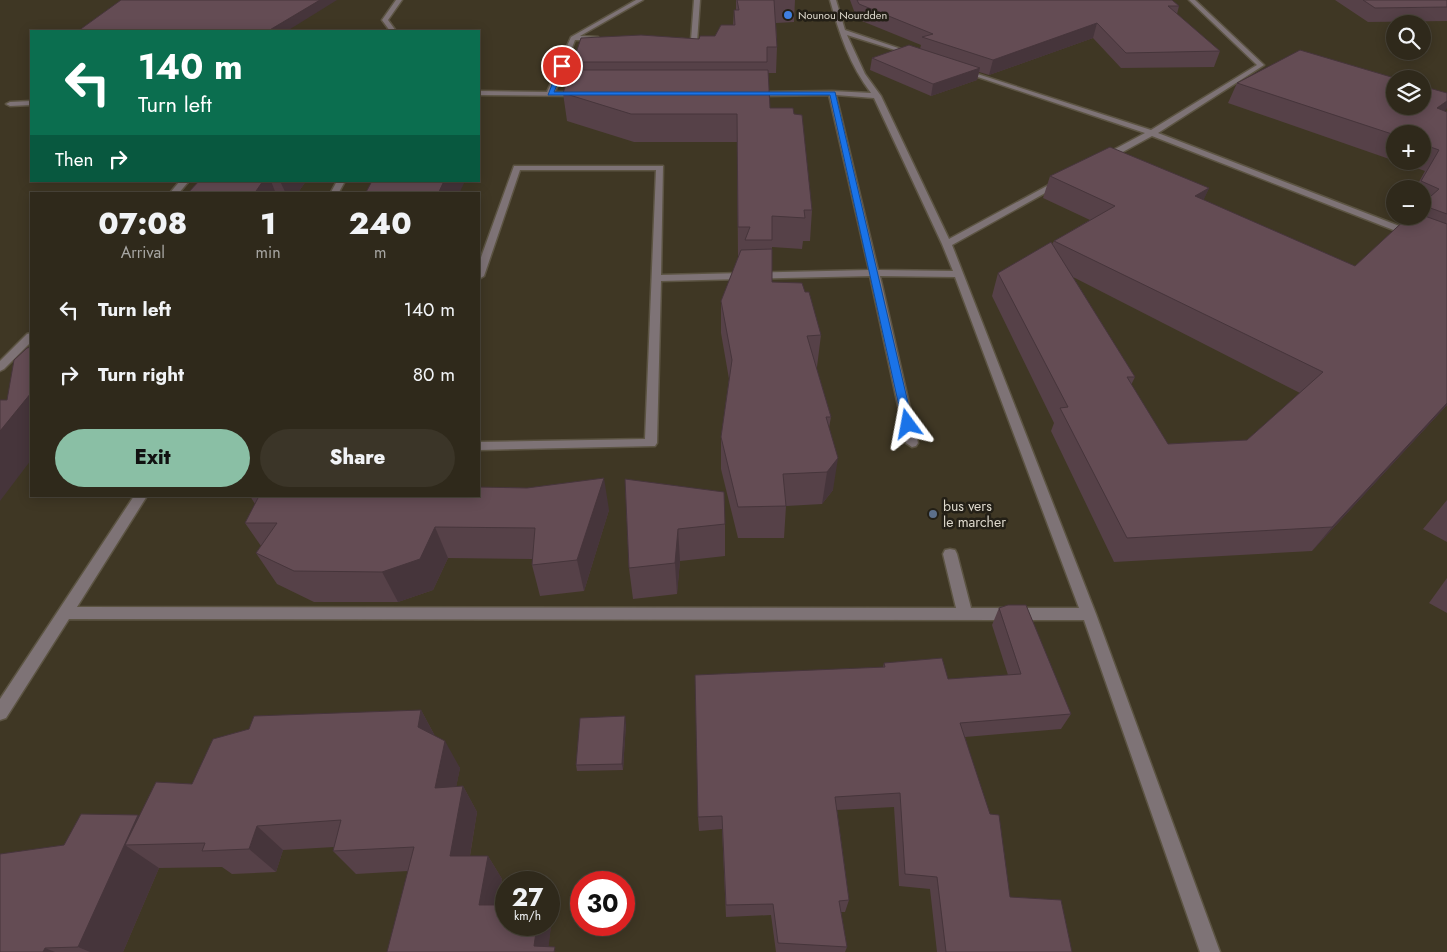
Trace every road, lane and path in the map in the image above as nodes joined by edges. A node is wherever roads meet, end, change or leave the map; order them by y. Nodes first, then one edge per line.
1 (399, 0) edge
2 (640, 0) edge
3 (697, 0) edge
4 (833, 0) edge
5 (1192, 0) edge
6 (392, 30) edge
7 (842, 31) junction
8 (573, 38) junction
9 (611, 39) edge
10 (676, 41) edge
11 (917, 56) edge
12 (954, 68) edge
13 (832, 93) junction
14 (480, 94) edge
15 (550, 94) junction
16 (589, 94) edge
17 (745, 94) edge
18 (878, 96) junction
19 (30, 103) edge
20 (10, 104) dead end
21 (1152, 133) junction
22 (1101, 160) edge
23 (1066, 179) edge
24 (184, 182) edge
25 (175, 192) edge
26 (1419, 237) edge
27 (947, 244) junction
28 (480, 273) edge
29 (874, 273) junction
30 (958, 274) junction
31 (657, 278) junction
32 (30, 337) edge
33 (0, 367) edge
34 (912, 443) dead end
35 (480, 446) edge
36 (140, 497) edge
37 (950, 554) dead end
38 (65, 614) junction
39 (966, 614) junction
40 (1089, 614) junction
41 (0, 713) edge
42 (1210, 952) edge

1 - 6 street
2 - 8 street
3 - 10 street
4 - 7 street
5 - 21 street
7 - 11 street
7 - 18 street
8 - 9 street
8 - 15 street
12 - 21 street
13 - 17 street
13 - 18 street
13 - 29 street
14 - 15 street
15 - 16 street
18 - 27 street
19 - 20 street
21 - 22 street
21 - 26 street
23 - 27 street
24 - 25 street
27 - 30 street
28 - 31 street
29 - 30 street
29 - 31 street
29 - 34 street
30 - 40 street
31 - 35 street
32 - 33 street
36 - 38 street
37 - 39 street
38 - 39 street
38 - 41 street
39 - 40 street
40 - 42 street

